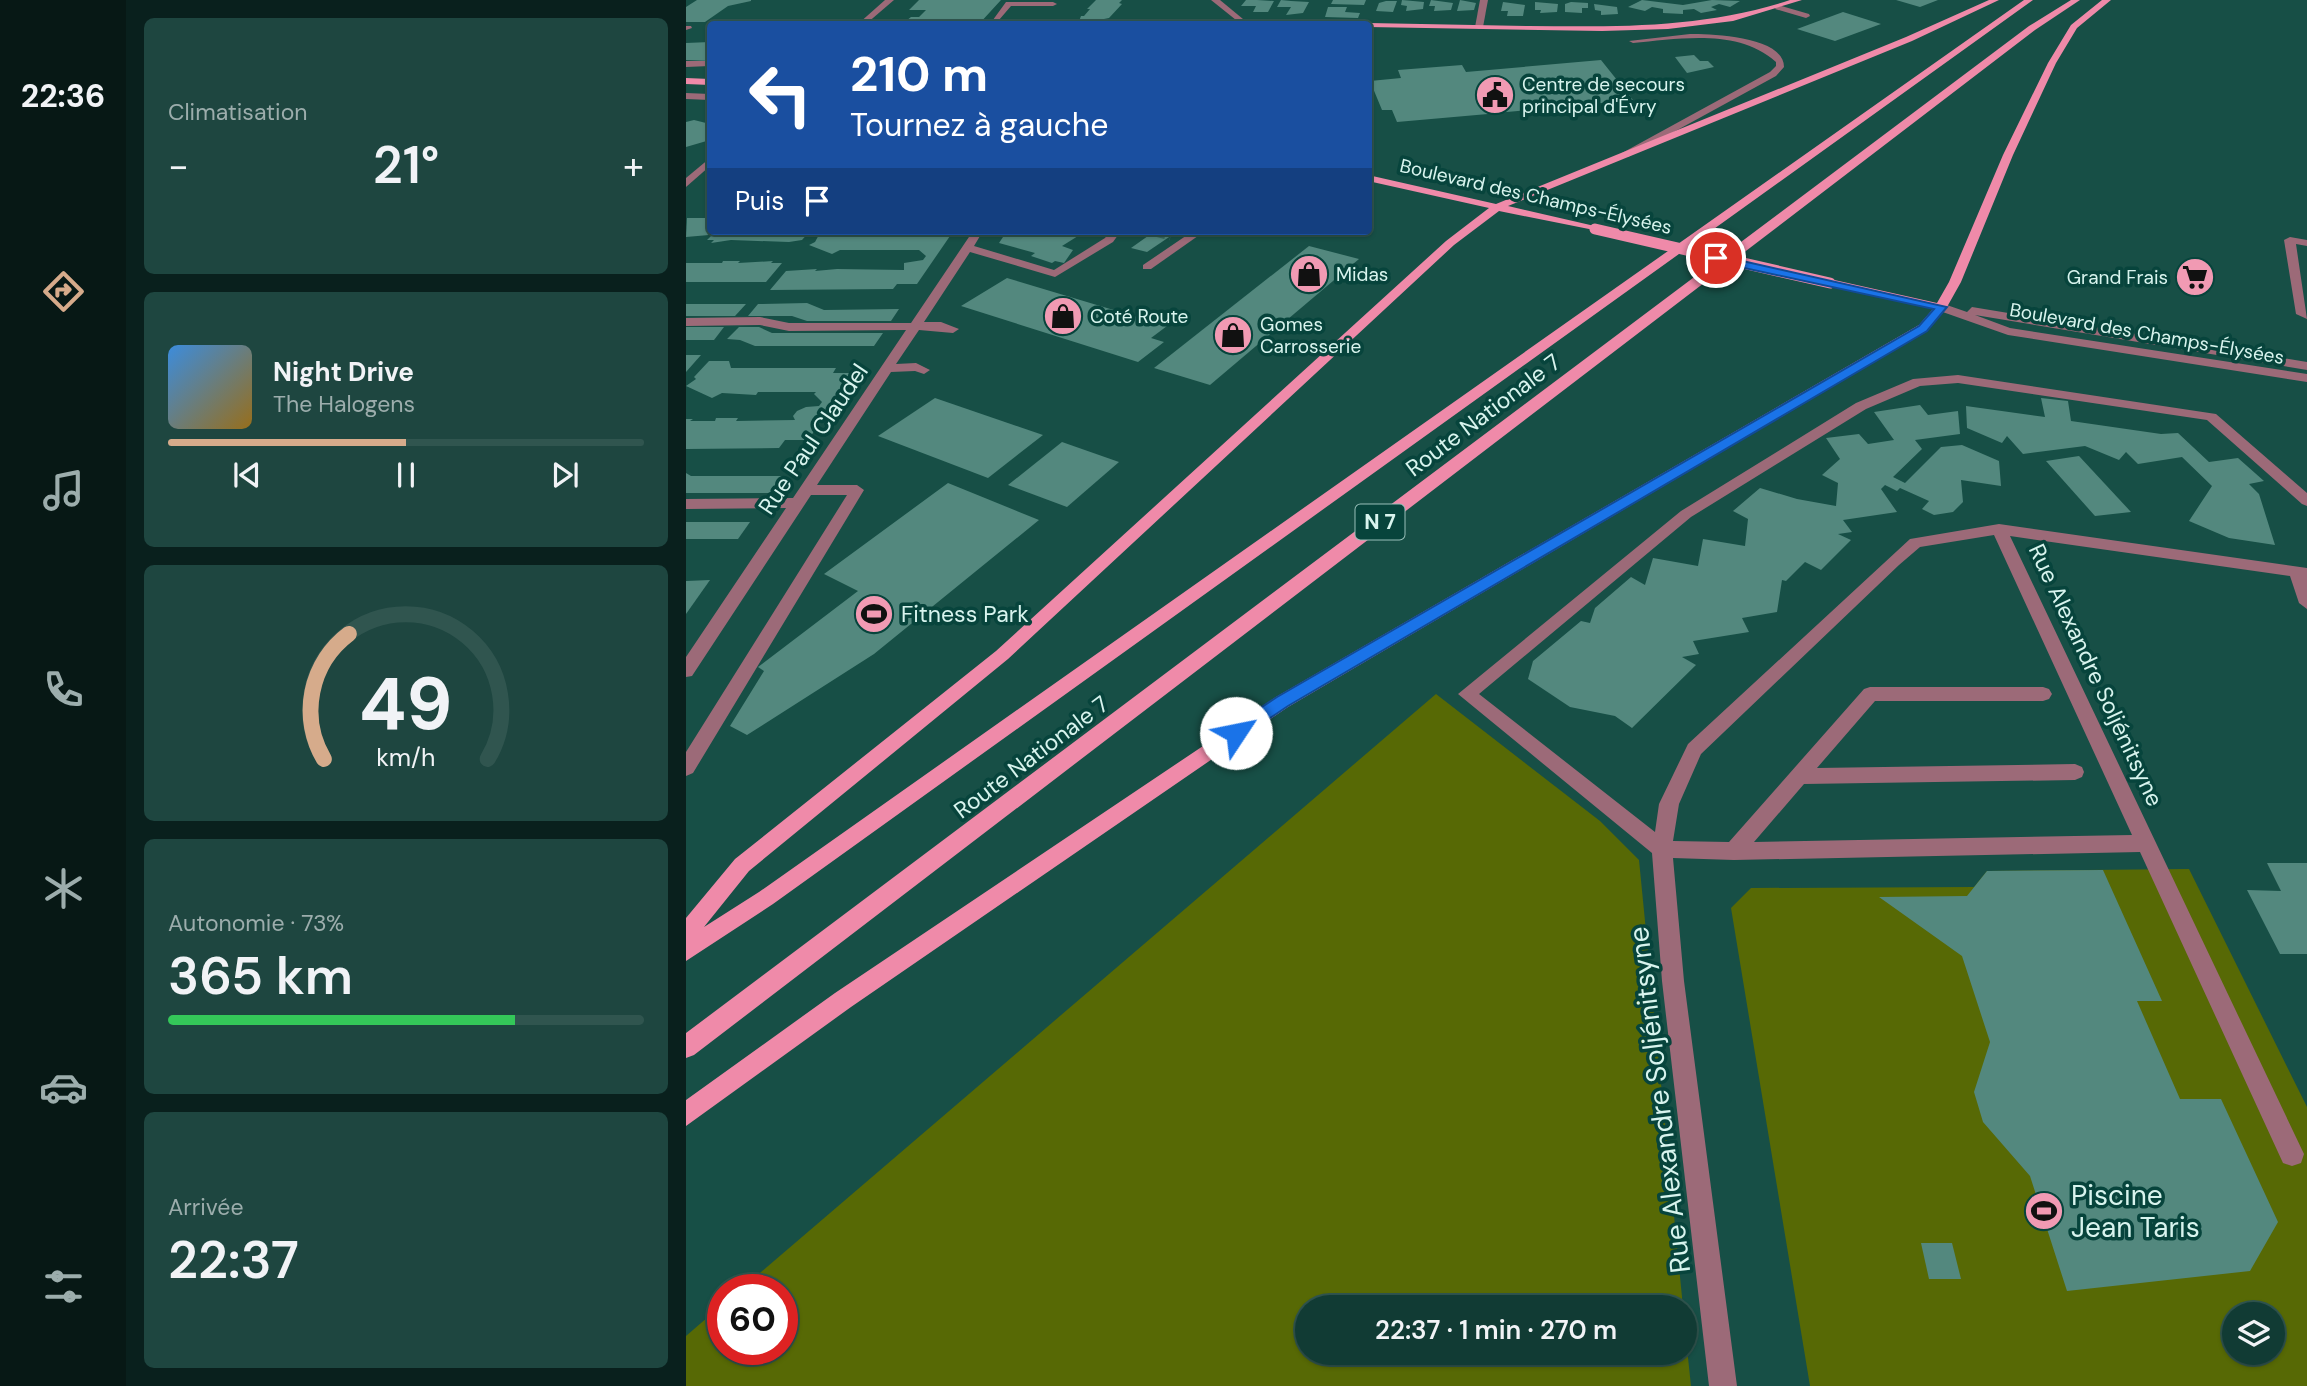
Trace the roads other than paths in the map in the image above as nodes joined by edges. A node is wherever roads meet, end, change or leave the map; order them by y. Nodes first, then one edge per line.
1 (890, 0) edge
2 (1216, 0) edge
3 (1484, 0) edge
4 (1798, 0) edge
5 (1995, 0) edge
6 (2029, 0) edge
7 (2076, 0) edge
8 (2107, 0) edge
9 (1054, 2) edge
10 (1778, 7) junction
11 (1806, 16) dead end
12 (866, 21) edge
13 (995, 21) edge
14 (1043, 21) edge
15 (1241, 21) edge
16 (1372, 25) edge
17 (1479, 27) junction
18 (1633, 41) dead end
19 (686, 64) edge
20 (707, 64) edge
21 (686, 81) edge
22 (707, 82) edge
23 (686, 96) edge
24 (707, 97) edge
25 (1625, 155) junction
26 (707, 164) edge
27 (1372, 179) edge
28 (686, 184) edge
29 (1497, 206) junction
30 (975, 235) edge
31 (1113, 235) edge
32 (1194, 235) edge
33 (1171, 236) dead end
34 (1187, 240) junction
35 (2307, 243) edge
36 (967, 247) junction
37 (1147, 267) dead end
38 (1941, 307) junction
39 (2307, 315) edge
40 (686, 322) edge
41 (915, 326) junction
42 (953, 329) dead end
43 (2307, 366) edge
44 (887, 368) junction
45 (924, 370) dead end
46 (2307, 378) edge
47 (801, 497) junction
48 (2307, 501) edge
49 (686, 503) edge
50 (1999, 529) junction
51 (2302, 573) edge
52 (2307, 603) edge
53 (686, 671) edge
54 (2043, 694) dead end
55 (686, 768) edge
56 (2075, 772) dead end
57 (1802, 776) junction
58 (2146, 843) junction
59 (1661, 849) junction
60 (1734, 851) junction
61 (686, 934) edge
62 (686, 951) edge
63 (686, 1047) edge
64 (686, 1114) edge
65 (2292, 1154) dead end
66 (1723, 1386) edge

1 - 12 street
2 - 15 street
3 - 17 street
4 - 10 main road
5 - 25 main road
6 - 62 main road, Route Nationale 7 / N 7
7 - 63 main road, Route Nationale 7 / N 7
8 - 38 main road
9 - 13 street
9 - 14 street
10 - 11 street
10 - 17 main road
16 - 17 main road
18 - 25 street
19 - 20 street
21 - 22 main road
23 - 24 street
25 - 29 main road
26 - 28 street
27 - 29 main road, Boulevard des Champs-Élysées
29 - 38 main road, Boulevard des Champs-Élysées, bridge
29 - 61 main road
30 - 36 street, Rue Paul Claudel
31 - 36 street
32 - 34 street
33 - 34 street
34 - 37 street
35 - 39 street
36 - 41 street, Rue Paul Claudel
38 - 43 street, Boulevard des Champs-Élysées
38 - 46 street, Boulevard des Champs-Élysées
38 - 64 main road
40 - 41 street
41 - 42 street
41 - 44 street, Rue Paul Claudel
44 - 45 street
44 - 47 street, Rue Paul Claudel
47 - 49 street
47 - 53 street, Rue Paul Claudel
47 - 55 street
48 - 59 street
50 - 51 street, Rue Alexandre Soljénitsyne
50 - 58 street, Rue Alexandre Soljénitsyne
50 - 59 street, Rue Alexandre Soljénitsyne
51 - 52 street
54 - 57 street
56 - 57 street
57 - 60 street
58 - 60 street, Rue Alexandre Soljénitsyne
58 - 65 street, Rue Alexandre Soljénitsyne
59 - 60 street, Rue Alexandre Soljénitsyne
59 - 66 street, Rue Alexandre Soljénitsyne

